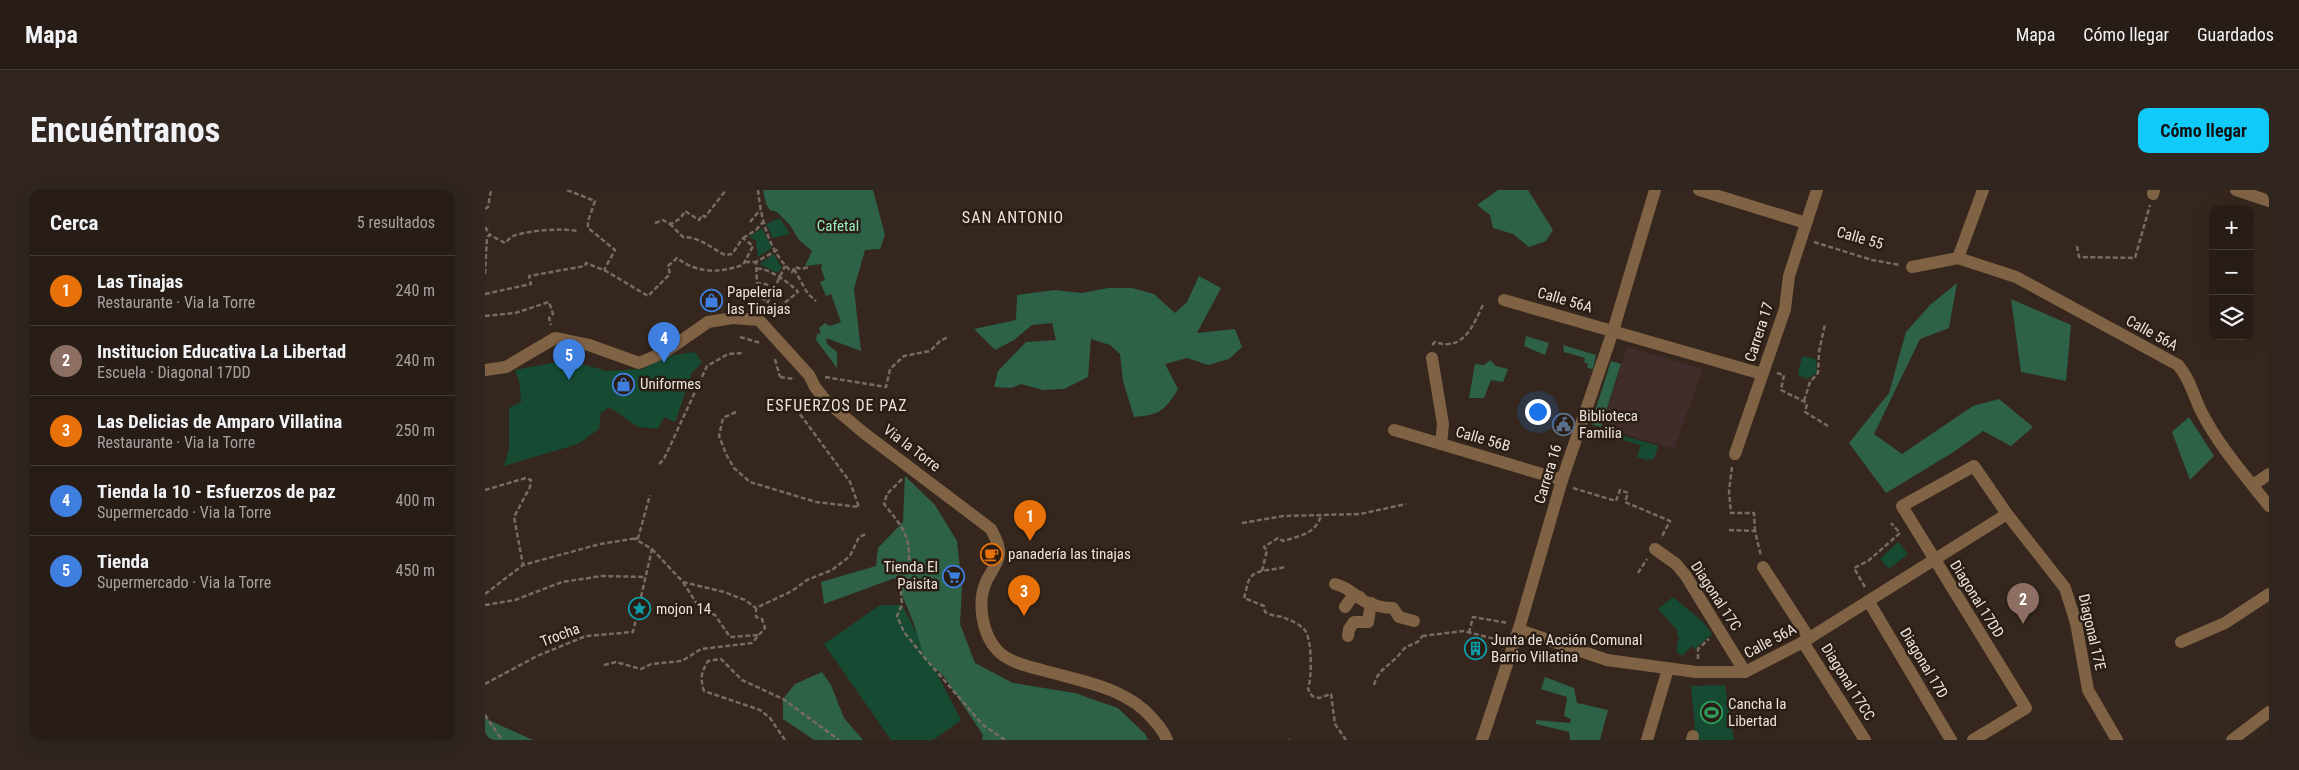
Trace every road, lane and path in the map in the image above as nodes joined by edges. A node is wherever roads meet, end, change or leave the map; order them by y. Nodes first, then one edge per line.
1 (490, 190) edge
2 (567, 190) edge
3 (726, 190) edge
4 (758, 190) edge
5 (1655, 190) edge
6 (1699, 190) edge
7 (1817, 190) edge
8 (1983, 190) edge
9 (2236, 190) edge
10 (2153, 192) edge
11 (2269, 201) edge
12 (485, 209) edge
13 (760, 210) junction
14 (750, 222) dead end
15 (763, 222) junction
16 (655, 223) dead end
17 (1806, 223) junction
18 (670, 224) junction
19 (485, 227) edge
20 (578, 231) dead end
21 (490, 235) junction
22 (743, 238) junction
23 (1801, 239) junction
24 (2077, 246) dead end
25 (777, 249) junction
26 (1958, 258) junction
27 (745, 262) junction
28 (756, 262) junction
29 (785, 266) junction
30 (810, 267) dead end
31 (1912, 267) joint
32 (757, 269) junction
33 (793, 269) junction
34 (603, 270) junction
35 (485, 274) edge
36 (780, 278) junction
37 (774, 290) junction
38 (485, 294) edge
39 (755, 294) dead end
40 (1504, 300) dead end
41 (815, 301) dead end
42 (768, 302) junction
43 (1483, 305) dead end
44 (551, 315) dead end
45 (485, 316) edge
46 (759, 320) junction
47 (1825, 324) dead end
48 (1613, 331) junction
49 (739, 337) dead end
50 (948, 337) dead end
51 (768, 346) dead end
52 (773, 351) dead end
53 (743, 353) dead end
54 (1432, 358) joint
55 (485, 370) edge
56 (1763, 371) junction
57 (809, 374) junction
58 (780, 377) dead end
59 (826, 401) junction
60 (1804, 401) junction
61 (736, 412) dead end
62 (1828, 426) dead end
63 (1394, 430) dead end
64 (1441, 444) junction
65 (1735, 454) joint
66 (659, 464) dead end
67 (914, 471) junction
68 (2269, 474) edge
69 (1562, 480) junction
70 (2253, 485) junction
71 (485, 490) edge
72 (650, 495) dead end
73 (1618, 496) dead end
74 (1406, 504) dead end
75 (1902, 506) joint
76 (2269, 506) edge
77 (2007, 514) junction
78 (1321, 515) junction
79 (1669, 521) dead end
80 (1891, 523) dead end
81 (1242, 524) dead end
82 (1729, 530) dead end
83 (1755, 531) junction
84 (866, 534) dead end
85 (639, 538) junction
86 (652, 549) junction
87 (1655, 549) dead end
88 (1934, 562) junction
89 (523, 565) junction
90 (1283, 567) dead end
91 (1763, 567) joint
92 (1262, 571) junction
93 (646, 577) junction
94 (683, 582) junction
95 (1335, 584) dead end
96 (485, 594) edge
97 (2269, 594) edge
98 (1868, 597) junction
99 (1365, 600) junction
100 (485, 605) edge
101 (1345, 607) dead end
102 (756, 608) junction
103 (1414, 621) joint
104 (1520, 628) junction
105 (1719, 630) junction
106 (1469, 633) junction
107 (760, 635) junction
108 (1348, 636) dead end
109 (1422, 636) junction
110 (1806, 640) junction
111 (2181, 642) dead end
112 (1514, 644) junction
113 (604, 665) dead end
114 (1668, 669) junction
115 (1745, 672) junction
116 (1698, 673) junction
117 (485, 684) edge
118 (1374, 685) dead end
119 (2269, 712) edge
120 (485, 716) edge
121 (502, 740) edge
122 (785, 740) edge
123 (839, 740) edge
124 (1005, 740) edge
125 (1167, 740) edge
126 (1346, 740) edge
127 (1482, 740) edge
128 (1647, 740) edge
129 (1865, 740) edge
130 (1951, 740) edge
131 (1973, 740) edge
132 (2117, 740) edge
133 (2232, 740) edge

1 - 12 path
2 - 34 path
3 - 18 path
4 - 13 path
5 - 48 street, Carrera 16
6 - 17 street
7 - 17 street, Carrera 17
8 - 26 street
9 - 11 street
10 - 24 path
13 - 14 path
13 - 15 path
15 - 22 path
15 - 25 path
16 - 18 path
17 - 23 street, Carrera 17
18 - 22 path
19 - 21 path
20 - 21 path
21 - 35 path
22 - 27 path
23 - 31 path, Calle 55
23 - 56 street, Carrera 17
25 - 28 path
25 - 29 path
26 - 31 street
26 - 70 street, Calle 56A
27 - 28 path
27 - 34 path
28 - 32 path
29 - 33 path
29 - 36 path
30 - 33 path
32 - 36 path
32 - 37 path
33 - 41 path
34 - 38 path
36 - 37 path
36 - 46 path
37 - 42 path
39 - 42 path
40 - 48 street, Calle 56A
42 - 46 path
43 - 54 path
44 - 45 path
46 - 55 street
46 - 57 street, Via la Torre
47 - 60 path
48 - 56 street, Calle 56A
48 - 69 street, Carrera 16
49 - 51 path
50 - 57 path
52 - 58 path
53 - 66 path
54 - 64 street
56 - 60 path
56 - 65 street, Carrera 17
57 - 59 street, Via la Torre
59 - 61 path
59 - 67 street, Via la Torre
60 - 62 path
63 - 64 street, Calle 56B
64 - 69 street, Calle 56B
65 - 83 path
67 - 124 path
67 - 125 street, Via la Torre
68 - 70 street
69 - 104 street, Carrera 16
70 - 76 street, Calle 56A
71 - 89 path
72 - 85 path
73 - 79 path
74 - 78 path
75 - 77 street, Diagonal 17E
75 - 88 street, Diagonal 17DD
77 - 88 street, Calle 56A
77 - 132 street, Diagonal 17E
78 - 81 path
78 - 92 path
80 - 98 path
82 - 83 path
83 - 91 path
84 - 102 path
85 - 86 path
85 - 89 path
86 - 93 path, Trocha
86 - 94 path
87 - 105 street, Diagonal 17C
88 - 98 street, Calle 56A
88 - 131 street, Diagonal 17DD
89 - 96 path
90 - 92 path
91 - 110 street, Diagonal 17CC
92 - 126 path
93 - 100 path
93 - 117 path, Trocha
94 - 102 path
94 - 107 path
95 - 99 street
97 - 111 street
98 - 110 street, Calle 56A
98 - 130 street, Diagonal 17D
99 - 101 street
99 - 103 street
99 - 108 street
102 - 107 path
103 - 109 path
104 - 106 path
104 - 112 street, Carrera 16
104 - 114 street, Calle 56A
105 - 115 street, Diagonal 17C
105 - 116 path
106 - 109 path
106 - 112 path
107 - 113 path
109 - 118 path
110 - 115 street, Calle 56A
110 - 129 street, Diagonal 17CC
112 - 127 street, Carrera 16
114 - 116 street, Calle 56A
114 - 128 street
115 - 116 street, Calle 56A
119 - 133 street
120 - 121 path
122 - 123 path

